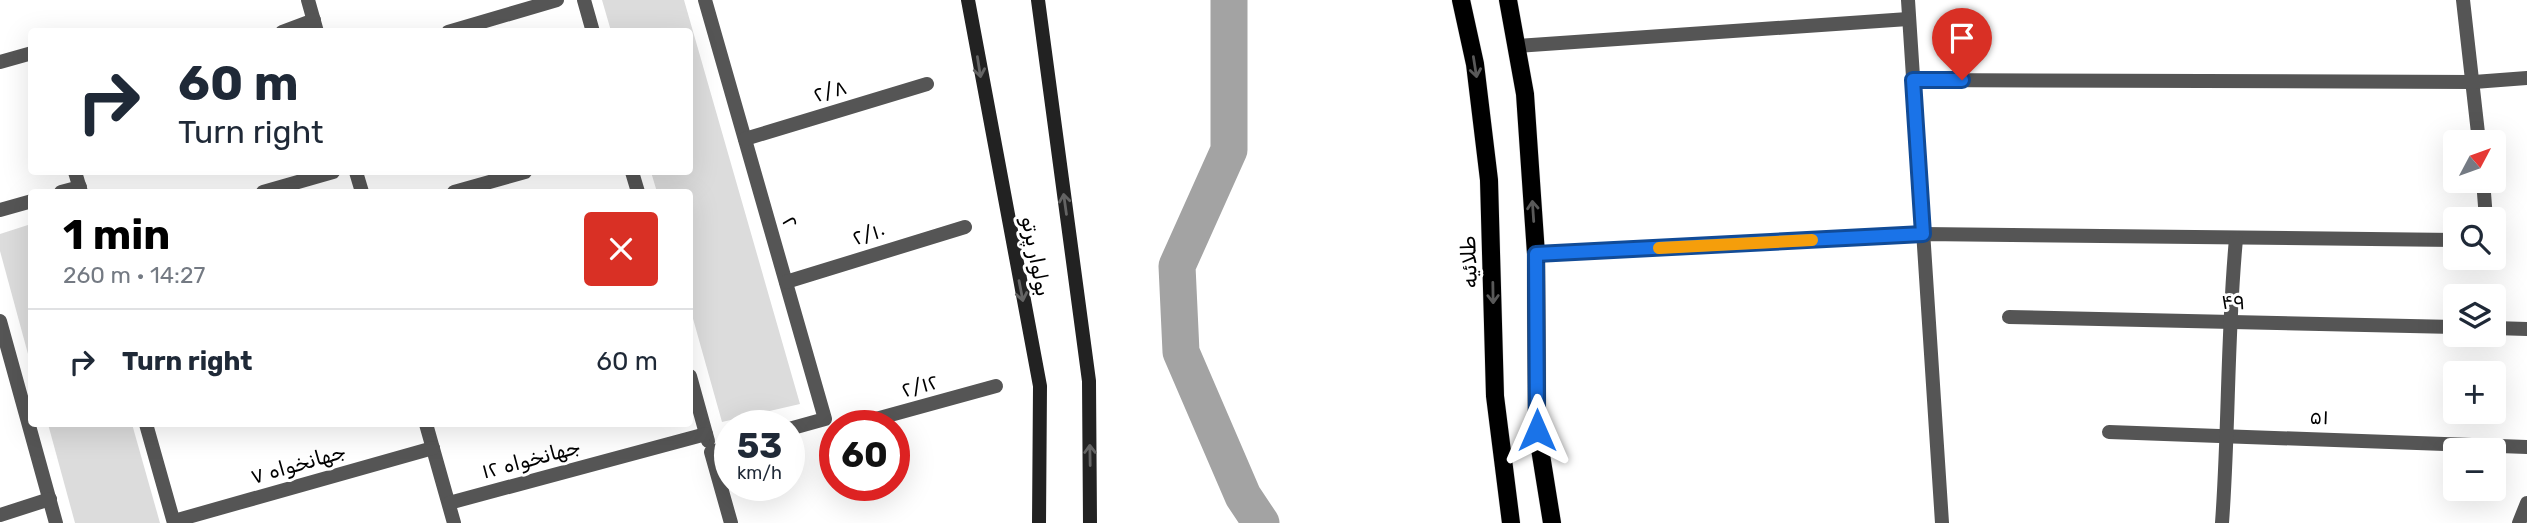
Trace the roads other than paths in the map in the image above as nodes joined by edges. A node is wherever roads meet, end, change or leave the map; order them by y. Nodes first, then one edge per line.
1 (309, 0) edge
2 (557, 0) edge
3 (584, 0) edge
4 (705, 0) edge
5 (968, 0) edge
6 (1038, 0) edge
7 (1461, 0) edge
8 (1508, 0) edge
9 (1908, 0) edge
10 (2463, 0) edge
11 (1908, 19) junction
12 (316, 26) edge
13 (462, 28) edge
14 (592, 28) edge
15 (1516, 47) junction
16 (28, 54) edge
17 (0, 62) edge
18 (2527, 78) edge
19 (1913, 80) junction
20 (2474, 82) junction
21 (928, 84) dead end
22 (2478, 130) edge
23 (745, 139) junction
24 (322, 175) edge
25 (514, 175) edge
26 (274, 189) edge
27 (465, 189) edge
28 (28, 202) edge
29 (0, 210) edge
30 (965, 227) dead end
31 (1923, 234) junction
32 (2236, 239) junction
33 (2443, 240) edge
34 (1536, 254) junction
35 (786, 282) junction
36 (2009, 317) dead end
37 (0, 321) edge
38 (2228, 323) junction
39 (2443, 327) edge
40 (2506, 328) edge
41 (2527, 329) edge
42 (5, 355) edge
43 (996, 386) dead end
44 (693, 387) edge
45 (826, 410) edge
46 (909, 410) edge
47 (147, 427) edge
48 (427, 427) edge
49 (2109, 432) dead end
50 (706, 434) junction
51 (2228, 435) junction
52 (2527, 447) edge
53 (433, 448) junction
54 (714, 451) edge
55 (711, 452) junction
56 (50, 499) junction
57 (449, 503) junction
58 (2527, 503) edge
59 (0, 515) edge
60 (174, 522) edge
61 (57, 523) edge
62 (454, 523) edge
63 (731, 523) edge
64 (1039, 523) edge
65 (1090, 523) edge
66 (1511, 523) edge
67 (1552, 523) edge
68 (1942, 523) edge
69 (2222, 523) edge
70 (2519, 523) edge

1 - 12 street
2 - 13 street
3 - 14 street
4 - 23 street, ۲
5 -> 64 main road, بولوار پرتو
65 -> 6 main road, بولوار پرتو
7 -> 66 main road, طلائیه
8 - 15 main road
9 - 11 street
10 - 20 street
11 - 15 street
11 - 19 street
34 -> 15 main road
16 - 17 street
18 - 20 street
19 - 20 street
19 - 31 street
20 - 22 street
21 - 23 street, ۲/۸
23 - 35 street, ۲
24 - 26 street
25 - 27 street
28 - 29 street
30 - 35 street, ۲/۱۰
31 - 32 street
31 - 34 street
31 - 68 street
32 - 33 street
32 - 38 street
34 - 67 main road
35 - 45 street, ۲
36 - 38 street, ۴۹
37 - 42 street
38 - 39 street, ۴۹
38 - 51 street
40 - 41 street
42 - 56 street
43 - 46 street, ۲/۱۲
44 - 50 street
47 - 60 street
48 - 53 street
49 - 51 street, ۵۱
50 - 55 street
50 - 57 street, جهانخواه ۱۲
51 - 52 street, ۵۱
51 - 69 street
53 - 57 street
53 - 60 street, جهانخواه ۷
54 - 55 street
55 - 63 street
56 - 59 street
56 - 61 street
57 - 62 street
58 - 70 street

